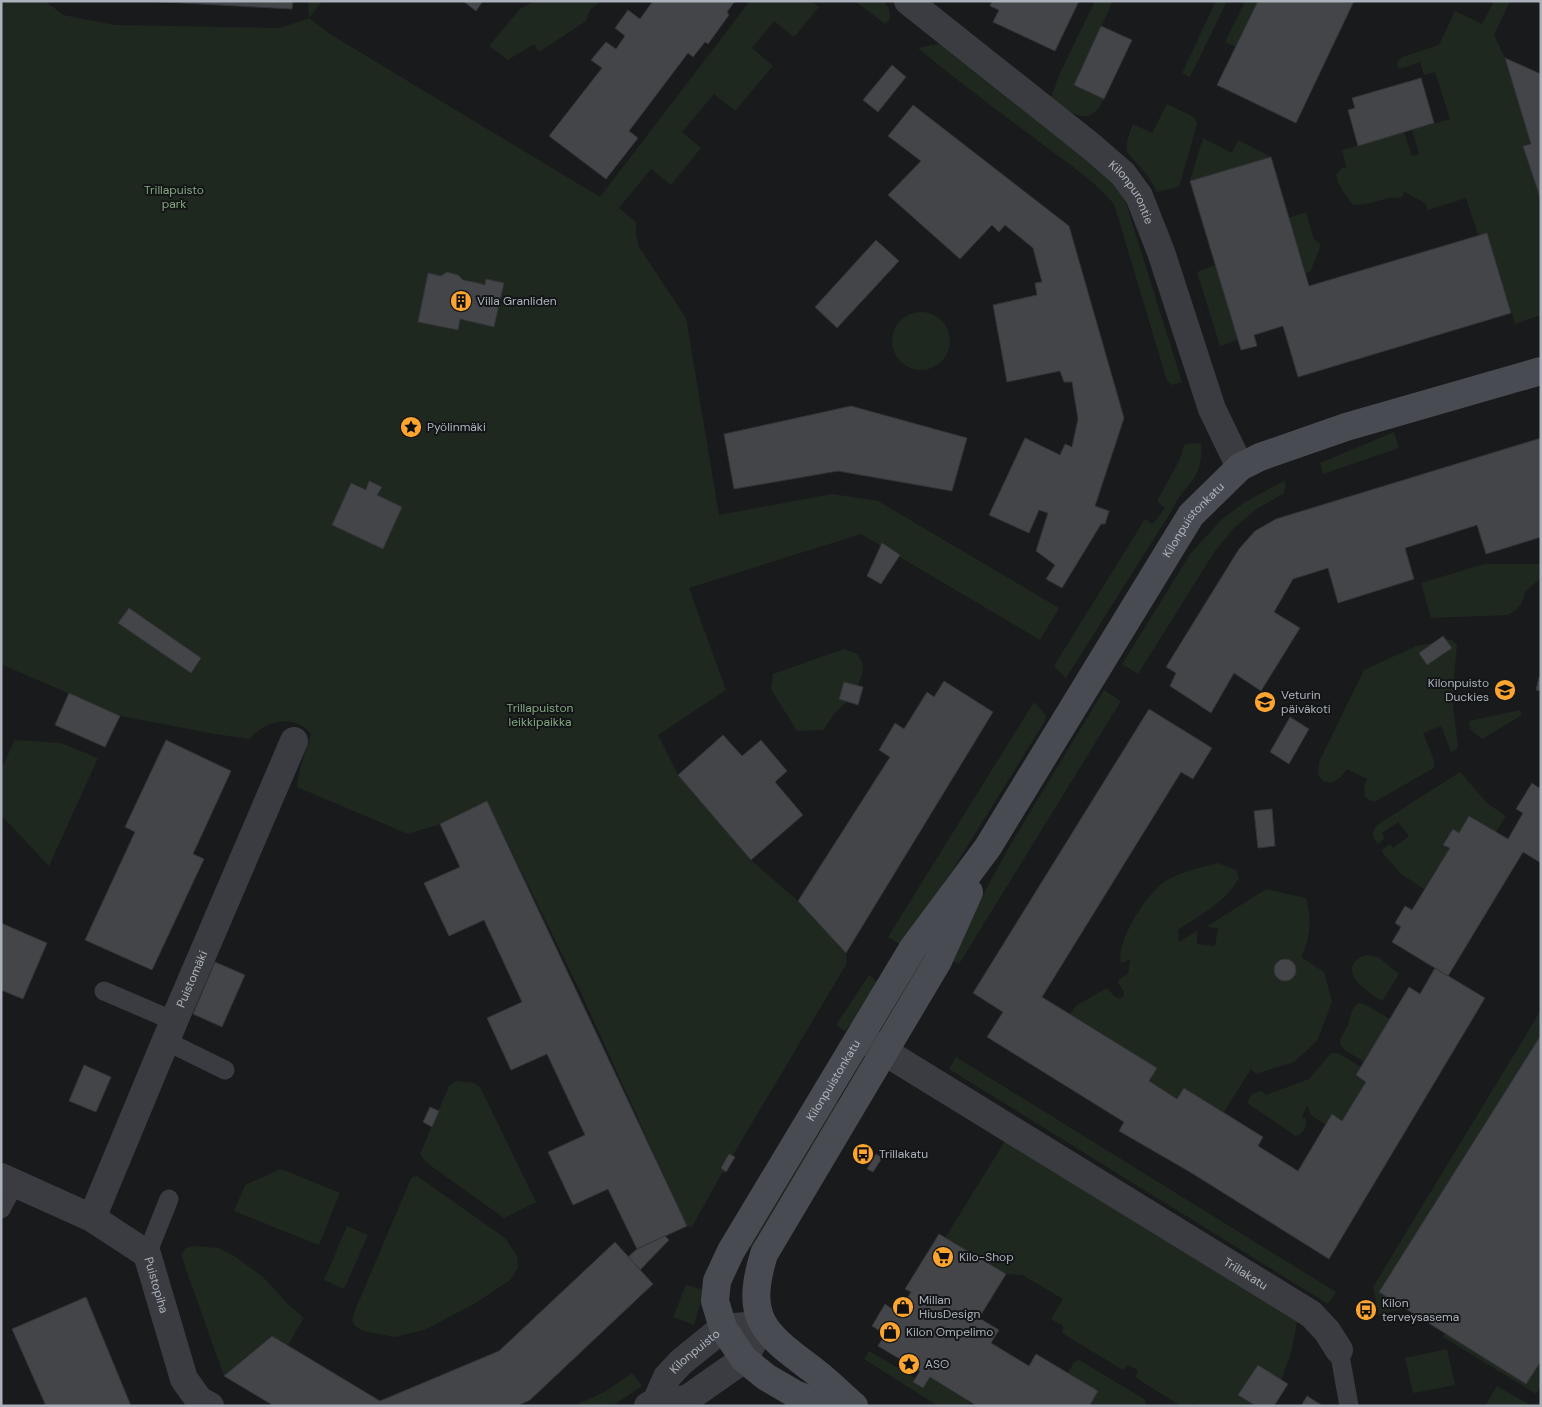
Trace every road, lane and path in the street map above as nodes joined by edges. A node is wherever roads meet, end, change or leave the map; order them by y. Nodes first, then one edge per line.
1 (908, 1) edge
2 (1541, 371) edge
3 (1240, 467) junction
4 (294, 741) dead end
5 (988, 847) junction
6 (104, 991) dead end
7 (170, 1031) junction
8 (860, 1037) junction
9 (885, 1052) junction
10 (225, 1070) dead end
11 (8, 1180) edge
12 (169, 1199) dead end
13 (1, 1209) edge
14 (92, 1218) junction
15 (146, 1254) junction
16 (762, 1325) junction
17 (723, 1328) junction
18 (1338, 1350) joint
19 (744, 1359) junction
20 (652, 1404) edge
21 (210, 1406) edge
22 (827, 1406) edge
23 (854, 1406) edge
24 (1349, 1406) edge

1 - 3 street, Kilonpurontie
2 - 3 street, Kilonpuistonkatu
3 - 5 street, Kilonpuistonkatu
4 - 7 street, Puistomäki
5 - 8 street, Kilonpuistonkatu
5 - 9 street, Kilonpuistonkatu
6 - 7 lane
7 - 10 lane
7 - 14 street, Puistomäki
8 - 9 street, Trillakatu
8 - 17 street, Kilonpuistonkatu
9 - 16 street, Kilonpuistonkatu
9 - 18 street, Trillakatu
11 - 13 lane
11 - 14 street, Puistopiha
12 - 15 lane
14 - 15 street, Puistopiha
15 - 21 street, Puistopiha
16 - 17 street, Kilonpuisto
16 - 19 street, Kilonpuisto
16 - 23 street
17 - 19 street, Kilonpuistonkatu
17 - 20 street, Kilonpuisto
18 - 24 lane
19 - 20 street, Kilonpuisto
19 - 22 street, Kilonpuistonkatu

